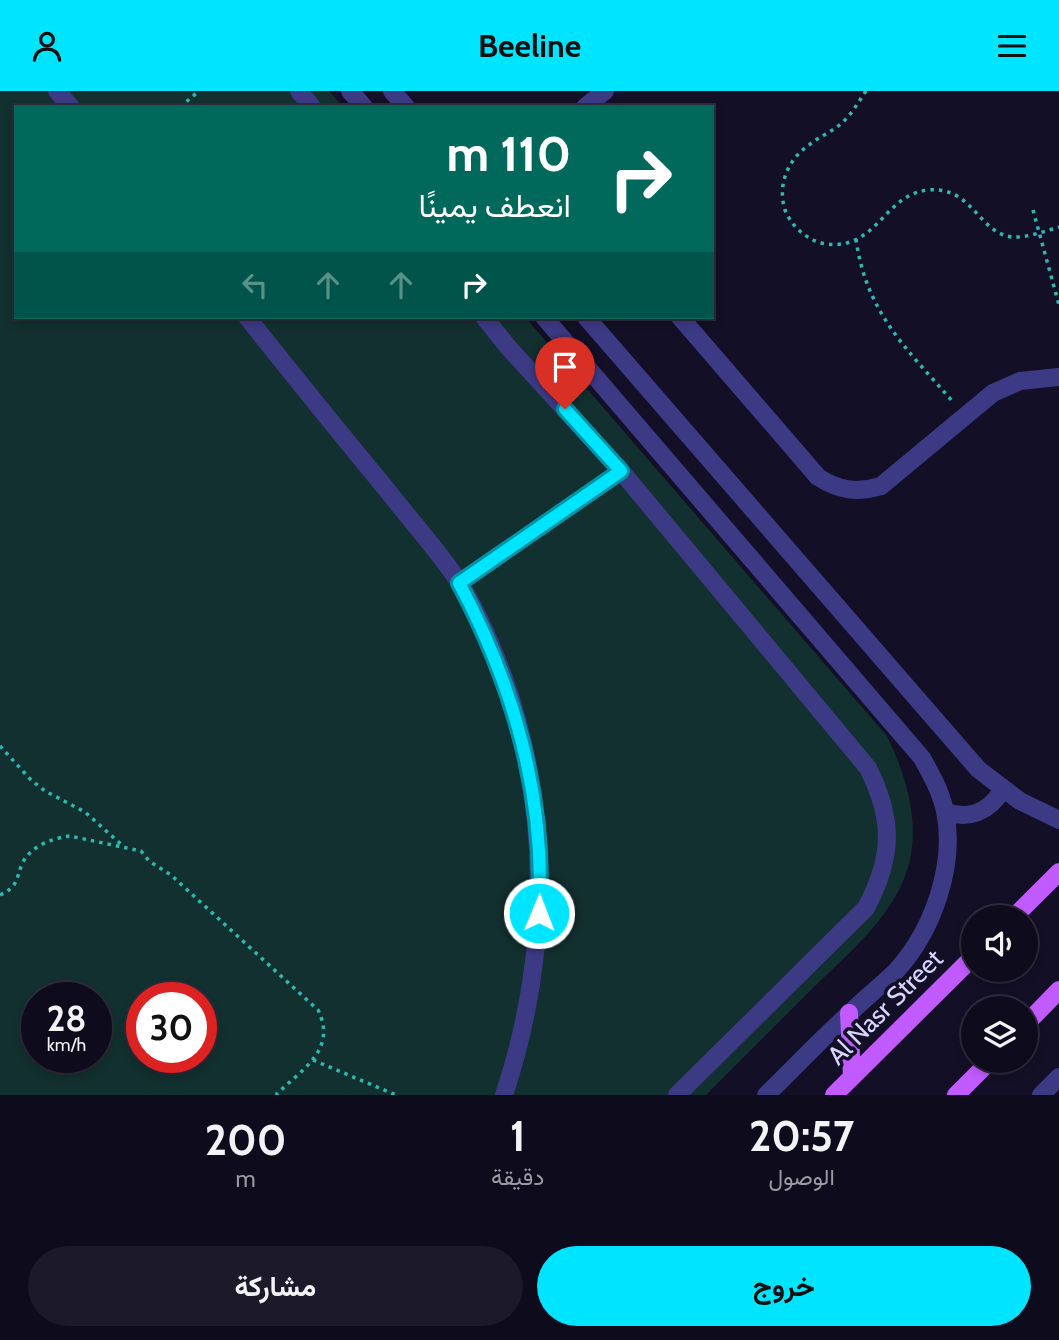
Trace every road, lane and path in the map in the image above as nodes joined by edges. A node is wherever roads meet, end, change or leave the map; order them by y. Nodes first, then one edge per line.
1 (57, 91) edge
2 (199, 91) edge
3 (299, 91) edge
4 (350, 91) edge
5 (392, 91) edge
6 (605, 91) edge
7 (866, 91) edge
8 (69, 105) edge
9 (182, 105) edge
10 (310, 105) edge
11 (362, 105) edge
12 (403, 105) edge
13 (588, 105) edge
14 (1033, 210) dead end
15 (1059, 227) edge
16 (1038, 233) junction
17 (856, 239) junction
18 (1059, 305) edge
19 (249, 319) edge
20 (486, 319) edge
21 (546, 319) edge
22 (588, 319) edge
23 (682, 319) edge
24 (1059, 377) edge
25 (965, 415) junction
26 (621, 471) junction
27 (459, 583) junction
28 (0, 746) edge
29 (1003, 789) junction
30 (946, 812) junction
31 (1059, 820) edge
32 (124, 848) junction
33 (1059, 872) edge
34 (0, 895) edge
35 (1026, 905) edge
36 (961, 969) edge
37 (1059, 990) edge
38 (1038, 1012) edge
39 (849, 1013) junction
40 (313, 1060) junction
41 (978, 1073) edge
42 (852, 1077) junction
43 (1059, 1077) edge
44 (276, 1095) edge
45 (397, 1095) edge
46 (504, 1095) edge
47 (677, 1095) edge
48 (766, 1095) edge
49 (834, 1095) edge
50 (956, 1095) edge
51 (1041, 1095) edge

1 - 8 street
2 - 9 path
3 - 10 street
4 - 11 street
5 - 12 street
6 - 13 street
7 - 17 path
14 - 16 path
15 - 16 path
16 - 17 path
16 - 18 path
17 - 25 path
19 - 27 street
20 - 26 street
21 - 30 street
22 - 29 street
23 - 25 street
24 - 25 street
26 - 27 street
26 - 47 street
27 - 46 street
28 - 32 path
29 - 30 street
29 - 31 street
30 - 39 street
32 - 34 path
32 - 40 path
33 - 35 main road
36 - 42 main road, Al Nasr Street
37 - 38 main road
39 - 42 main road
39 - 48 street
40 - 44 path
40 - 45 path
41 - 50 main road
42 - 49 main road, Al Nasr Street
43 - 51 street

